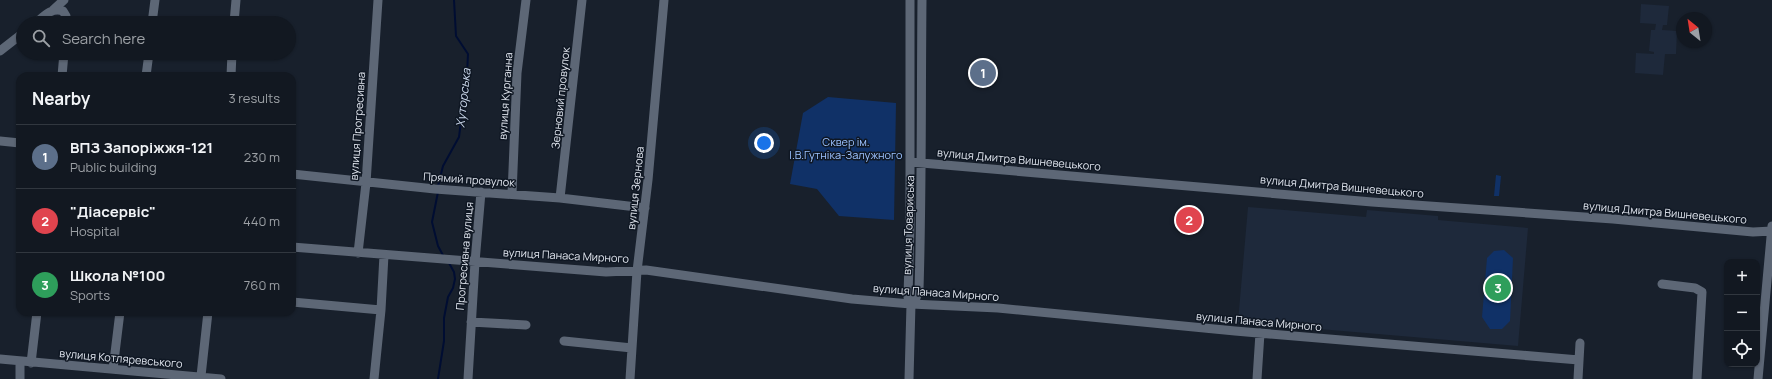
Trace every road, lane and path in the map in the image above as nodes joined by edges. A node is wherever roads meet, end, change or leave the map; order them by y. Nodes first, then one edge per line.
1 (64, 0) edge
2 (155, 0) edge
3 (236, 0) edge
4 (378, 0) edge
5 (526, 0) edge
6 (582, 0) edge
7 (664, 0) edge
8 (910, 0) edge
9 (922, 0) edge
10 (53, 10) junction
11 (45, 16) edge
12 (66, 16) edge
13 (153, 16) edge
14 (235, 16) edge
15 (16, 38) edge
16 (0, 51) edge
17 (63, 60) edge
18 (148, 60) edge
19 (232, 60) edge
20 (62, 72) edge
21 (147, 72) edge
22 (231, 72) edge
23 (909, 138) junction
24 (920, 139) junction
25 (0, 141) edge
26 (16, 143) edge
27 (910, 162) junction
28 (922, 162) junction
29 (296, 174) edge
30 (366, 182) junction
31 (481, 192) junction
32 (512, 194) junction
33 (560, 198) junction
34 (645, 208) junction
35 (1772, 228) edge
36 (296, 247) edge
37 (358, 253) junction
38 (384, 255) junction
39 (475, 262) junction
40 (637, 271) junction
41 (1662, 284) dead end
42 (296, 302) edge
43 (911, 304) junction
44 (380, 310) junction
45 (37, 316) edge
46 (120, 316) edge
47 (208, 316) edge
48 (471, 322) junction
49 (526, 325) dead end
50 (1260, 333) junction
51 (564, 341) dead end
52 (1580, 343) dead end
53 (632, 348) junction
54 (0, 359) edge
55 (1579, 360) junction
56 (20, 362) junction
57 (31, 363) junction
58 (113, 369) junction
59 (201, 376) junction
60 (156, 377) edge
61 (20, 379) edge
62 (221, 379) edge
63 (374, 379) edge
64 (468, 379) edge
65 (630, 379) edge
66 (909, 379) edge
67 (1257, 379) edge
68 (1578, 379) edge
69 (1697, 379) edge
70 (1758, 379) edge

1 - 10 street
2 - 13 street
3 - 14 street
4 - 30 street, вулиця Прогресивна
5 - 32 street, вулиця Курганна
6 - 33 street, Зерновий провулок
7 - 34 street, вулиця Зернова
8 - 23 street, вулиця Товариська
9 - 24 street, вулиця Товариська
10 - 11 street
10 - 12 street
15 - 16 street
17 - 20 street
18 - 21 street
19 - 22 street
23 - 24 street
23 - 27 street, вулиця Товариська
24 - 28 street, вулиця Товариська
25 - 26 street
27 - 28 street, вулиця Дмитра Вишневецького
27 - 43 street, вулиця Товариська
28 - 35 street, вулиця Дмитра Вишневецького
28 - 43 street, вулиця Товариська
29 - 30 street, Прямий провулок
30 - 31 street, Прямий провулок
30 - 37 street, вулиця Прогресивна
31 - 32 street, Прямий провулок
31 - 39 street, Прогресивна вулиця
32 - 33 street, Прямий провулок
33 - 34 street, Прямий провулок
34 - 40 street, вулиця Зернова
35 - 70 street
36 - 37 street, вулиця Панаса Мирного
37 - 38 street, вулиця Панаса Мирного
38 - 39 street, вулиця Панаса Мирного
38 - 44 street
39 - 40 street, вулиця Панаса Мирного
39 - 48 street, Прогресивна вулиця
40 - 43 street, вулиця Панаса Мирного
40 - 53 street, вулиця Зернова
41 - 69 street
42 - 44 street
43 - 50 street, вулиця Панаса Мирного
43 - 66 street, вулиця Товариська
44 - 63 street
45 - 57 street
46 - 58 street
47 - 59 street
48 - 49 street, Прогресивна вулиця
48 - 64 street, Прогресивна вулиця
50 - 55 street, вулиця Панаса Мирного
50 - 67 street
51 - 53 street
52 - 55 street
53 - 65 street, вулиця Зернова
54 - 56 street, вулиця Котляревського
55 - 68 street
56 - 57 street, вулиця Котляревського
56 - 61 street
57 - 58 street, вулиця Котляревського
58 - 60 street, вулиця Котляревського
59 - 60 street, вулиця Котляревського
59 - 62 street, вулиця Котляревського

